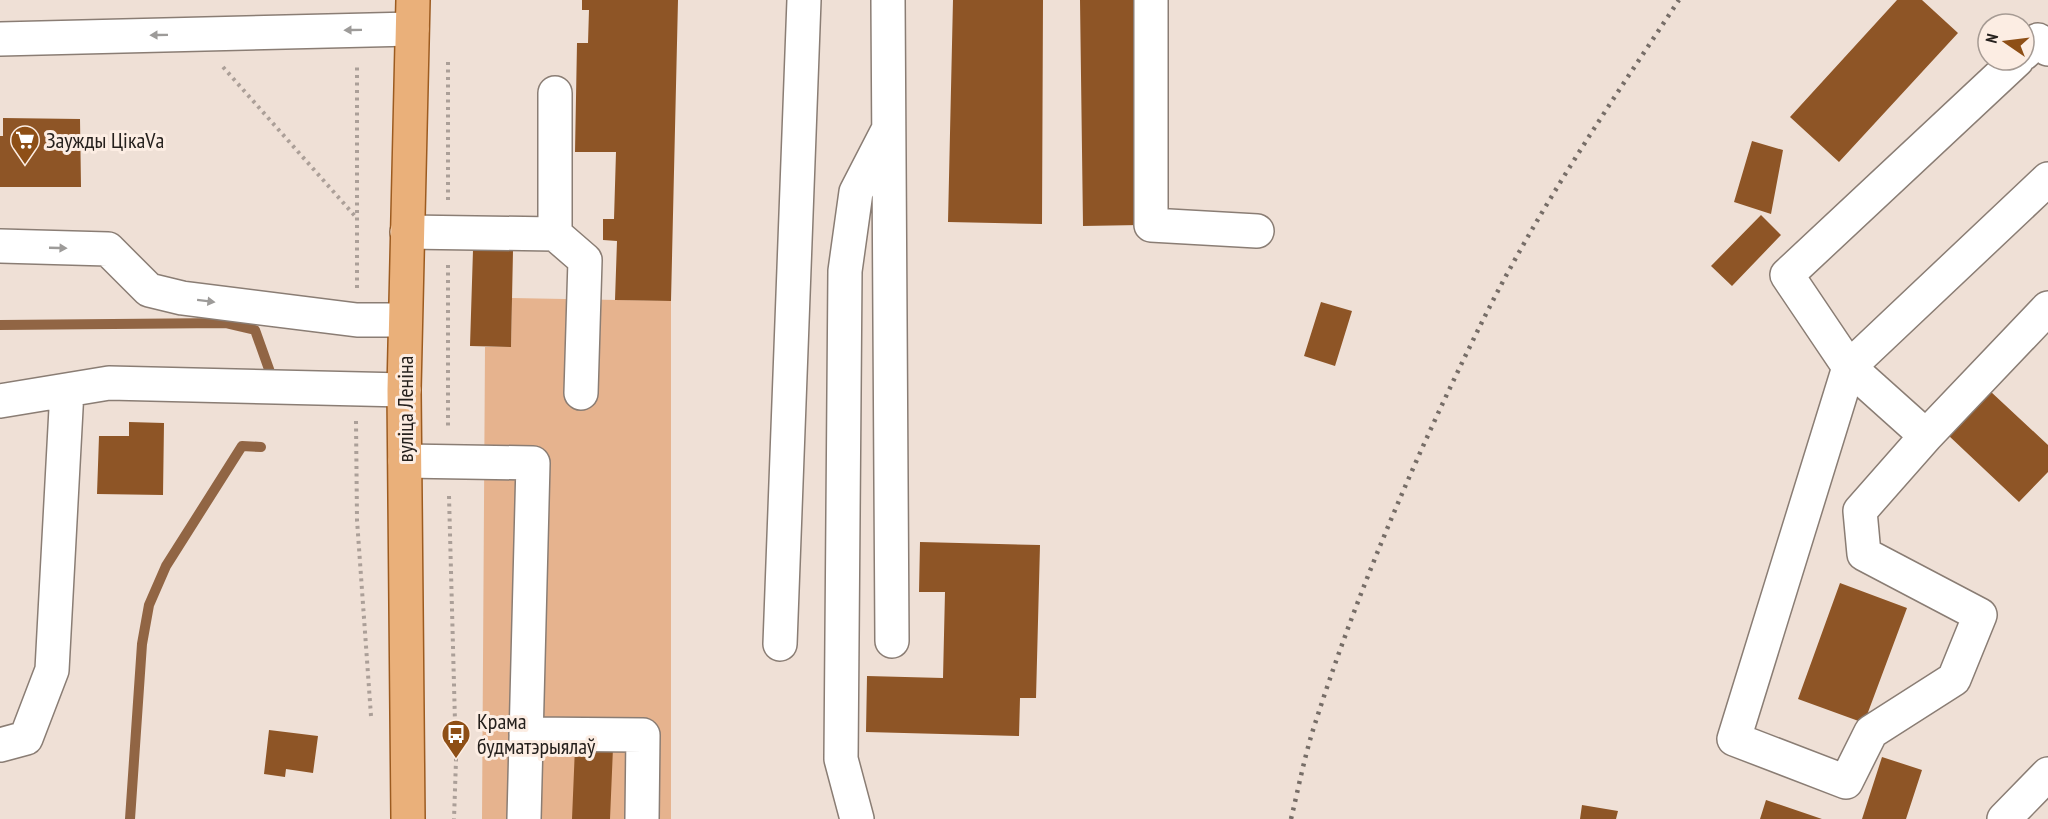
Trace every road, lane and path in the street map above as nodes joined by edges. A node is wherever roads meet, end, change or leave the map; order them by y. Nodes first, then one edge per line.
1 (804, 0) edge
2 (888, 0) edge
3 (1151, 0) edge
4 (412, 14) edge
5 (195, 34) junction
6 (2, 41) edge
7 (2036, 42) edge
8 (2048, 49) edge
9 (448, 58) dead end
10 (2003, 72) edge
11 (555, 93) dead end
12 (888, 130) junction
13 (2048, 179) edge
14 (356, 218) dead end
15 (1257, 231) dead end
16 (407, 232) junction
17 (448, 234) junction
18 (555, 234) junction
19 (0, 246) edge
20 (2048, 308) edge
21 (405, 320) junction
22 (1849, 367) junction
23 (67, 390) junction
24 (404, 390) junction
25 (580, 393) dead end
26 (0, 401) edge
27 (1926, 436) junction
28 (405, 461) junction
29 (448, 462) junction
30 (892, 641) dead end
31 (780, 644) dead end
32 (526, 734) junction
33 (0, 746) edge
34 (2038, 796) edge
35 (408, 819) edge
36 (454, 819) edge
37 (524, 819) edge
38 (642, 819) edge
39 (857, 819) edge
40 (2004, 819) edge

1 - 31 street
2 - 12 street
3 - 15 street
4 -> 5 street
4 - 16 main road, вуліца Леніна
5 -> 6 street
5 - 14 path
7 - 8 street
9 - 17 path
10 - 22 street
11 - 18 street
12 - 30 street
12 - 39 street
13 - 22 street
16 - 17 street
16 - 21 main road, вуліца Леніна
17 - 18 street
17 - 29 path
18 - 25 street
19 -> 21 street
20 - 27 street
21 - 24 main road, вуліца Леніна
22 - 27 street
22 - 27 street
23 - 24 street
23 - 26 street
23 - 33 street
24 - 28 main road, вуліца Леніна
28 - 29 street
28 - 35 main road, вуліца Леніна
29 - 32 street
29 - 36 path
32 - 37 street
32 - 38 street
34 - 40 street

